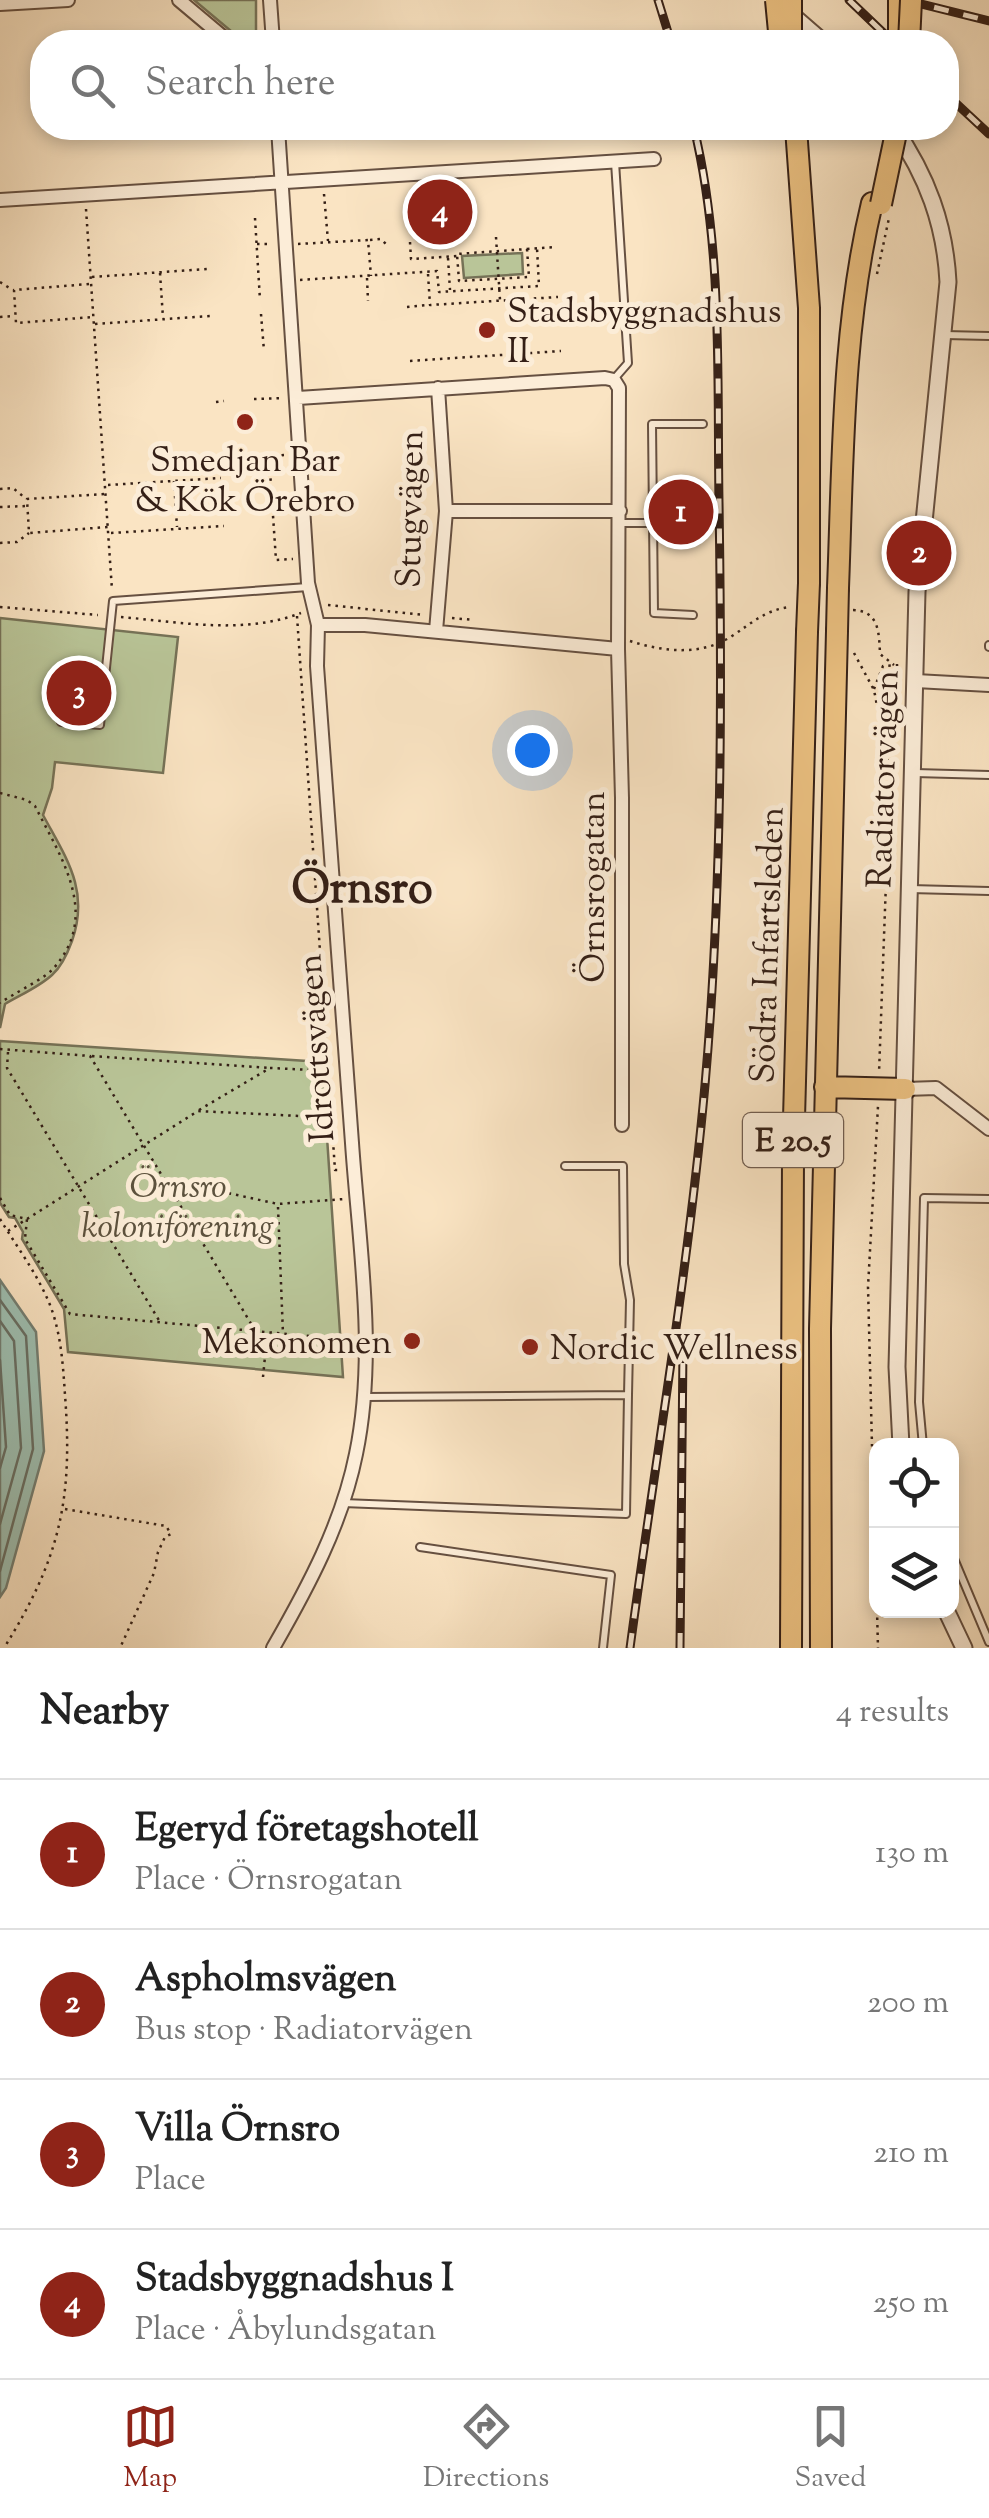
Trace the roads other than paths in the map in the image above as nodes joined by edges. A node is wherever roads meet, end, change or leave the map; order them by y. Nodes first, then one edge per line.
1 (68, 0) edge
2 (179, 0) edge
3 (270, 0) edge
4 (774, 0) edge
5 (791, 0) edge
6 (899, 0) edge
7 (911, 0) edge
8 (0, 4) edge
9 (214, 30) edge
10 (272, 30) edge
11 (778, 30) edge
12 (791, 30) edge
13 (809, 30) edge
14 (899, 30) edge
15 (910, 30) edge
16 (279, 140) edge
17 (797, 140) edge
18 (890, 140) edge
19 (901, 140) edge
20 (654, 159) dead end
21 (615, 161) junction
22 (281, 184) junction
23 (0, 200) edge
24 (944, 335) junction
25 (989, 336) edge
26 (614, 380) junction
27 (438, 388) junction
28 (298, 398) junction
29 (704, 424) dead end
30 (446, 511) junction
31 (620, 517) junction
32 (653, 523) junction
33 (309, 586) junction
34 (693, 614) dead end
35 (318, 625) junction
36 (436, 631) junction
37 (618, 649) junction
38 (916, 681) junction
39 (989, 685) edge
40 (61, 722) dead end
41 (913, 773) junction
42 (989, 775) edge
43 (909, 889) junction
44 (989, 891) edge
45 (825, 1087) junction
46 (905, 1089) junction
47 (622, 1125) dead end
48 (989, 1129) edge
49 (566, 1166) dead end
50 (989, 1199) edge
51 (628, 1395) junction
52 (364, 1397) junction
53 (901, 1438) edge
54 (922, 1438) edge
55 (343, 1504) junction
56 (420, 1547) dead end
57 (959, 1571) edge
58 (950, 1618) edge
59 (989, 1642) edge
60 (273, 1648) edge
61 (603, 1648) edge
62 (791, 1648) edge
63 (821, 1648) edge
64 (964, 1648) edge

1 - 8 street
2 - 9 street
3 - 10 street
4 - 11 main road, bridge
4 - 13 street
5 - 12 main road, bridge
6 - 14 main road
7 - 15 main road, bridge
16 - 22 street, Idrottsvägen
17 - 62 main road, Södra Infartsleden / E 20.5, bridge
18 - 45 main road, Södra Infartsleden / E 20.5, bridge
19 - 24 street, Radiatorvägen
20 - 21 street
21 - 22 street
21 - 26 lane
22 - 23 street
22 - 28 street, Idrottsvägen
24 - 25 lane
24 - 38 street, Radiatorvägen
26 - 27 street
26 - 31 street, Örnsrogatan
27 - 28 street
27 - 30 street, Stugvägen
28 - 33 street, Idrottsvägen
29 - 32 lane
30 - 31 street
30 - 36 street, Stugvägen
31 - 32 lane
31 - 37 street, Örnsrogatan
32 - 34 lane
33 - 35 street, Idrottsvägen
33 - 40 lane
35 - 36 street
35 - 52 street, Idrottsvägen
36 - 37 street
37 - 47 street, Örnsrogatan
38 - 39 street
38 - 41 street, Radiatorvägen
41 - 42 lane
41 - 43 street, Radiatorvägen
43 - 44 lane
43 - 46 street, Radiatorvägen
45 - 46 main road
45 - 63 main road, Södra Infartsleden / E 20.5
46 - 48 street
46 - 53 street, Radiatorvägen
49 - 51 lane
50 - 54 lane
51 - 52 lane
51 - 55 lane
52 - 55 street, Idrottsvägen
55 - 60 street, Idrottsvägen
56 - 61 lane
57 - 59 lane
58 - 64 street

